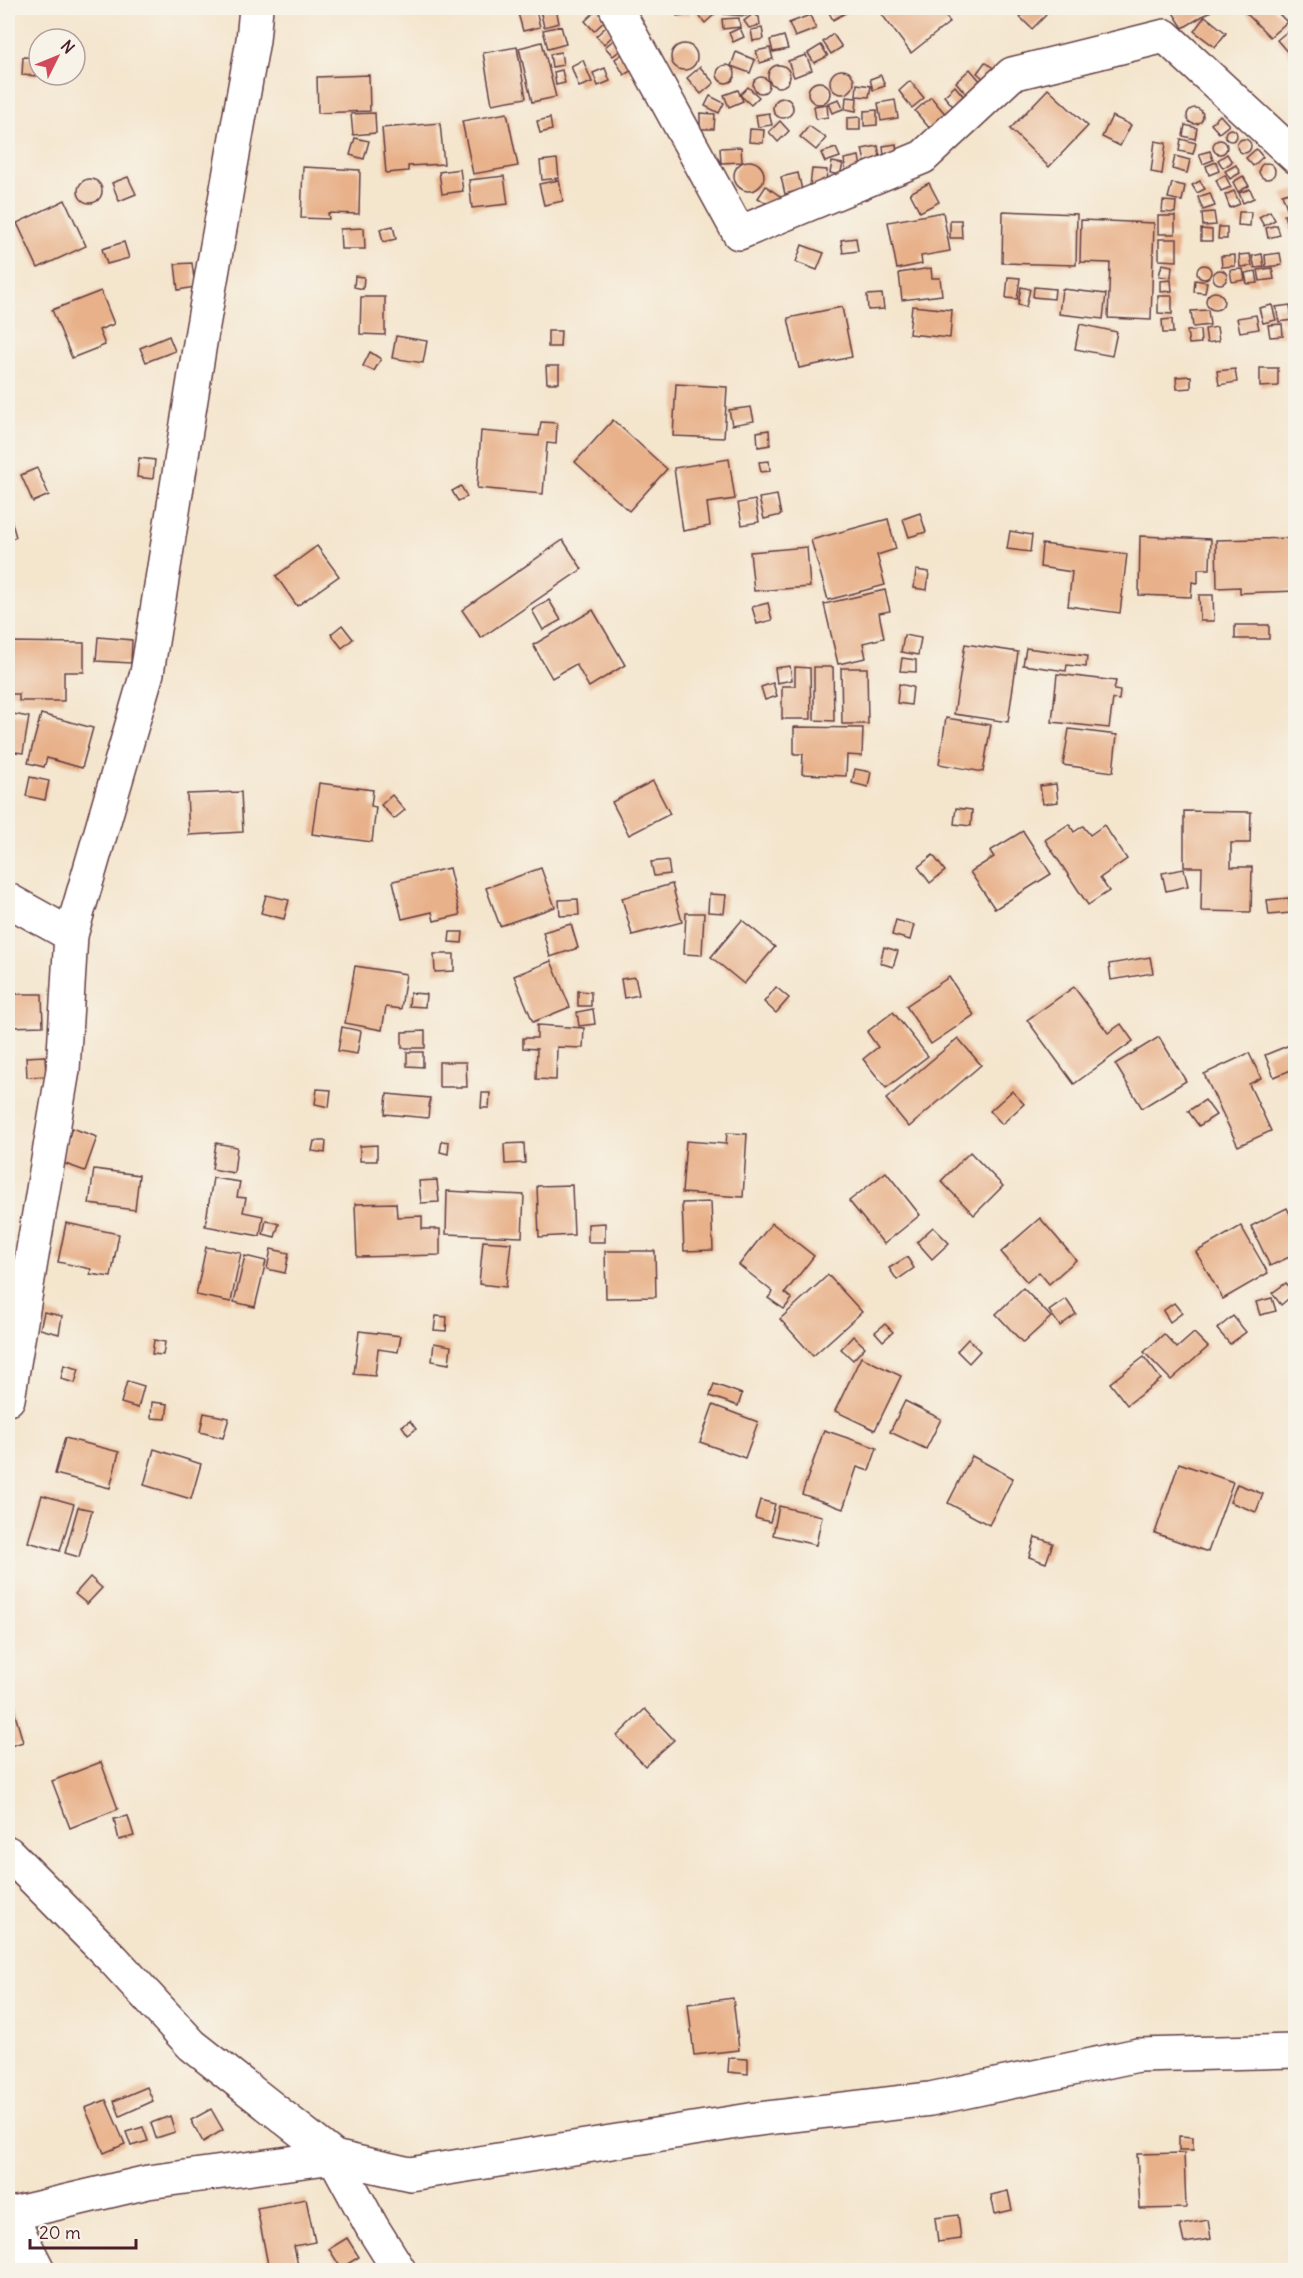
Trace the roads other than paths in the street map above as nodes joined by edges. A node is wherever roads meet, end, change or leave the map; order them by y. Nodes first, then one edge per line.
1 (256, 8) edge
2 (616, 8) edge
3 (1296, 157) edge
4 (8, 900) edge
5 (71, 935) junction
6 (8, 1399) edge
7 (8, 1853) edge
8 (1296, 2051) edge
9 (334, 2157) junction
10 (9, 2215) edge
11 (38, 2271) edge
12 (399, 2271) edge

1 - 5 street
2 - 3 street
4 - 5 street
5 - 6 street
7 - 9 street
8 - 9 street
9 - 10 street
9 - 12 street
10 - 11 street

